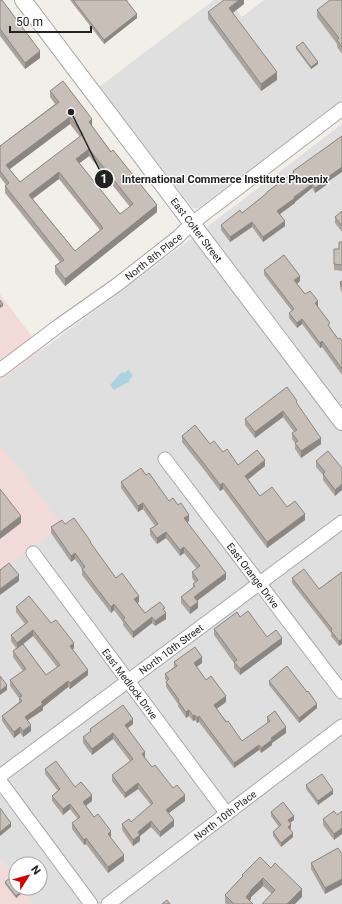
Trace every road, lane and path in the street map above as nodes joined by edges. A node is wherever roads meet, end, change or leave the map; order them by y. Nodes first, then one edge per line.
1 (23, 0) edge
2 (342, 110) edge
3 (191, 224) junction
4 (0, 370) edge
5 (342, 422) edge
6 (165, 459) dead end
7 (342, 522) edge
8 (33, 553) dead end
9 (260, 583) junction
10 (128, 681) junction
11 (342, 692) edge
12 (342, 726) edge
13 (0, 776) edge
14 (0, 781) edge
15 (227, 814) junction
16 (91, 904) edge
17 (108, 904) edge

1 - 3 street, East Colter Street
2 - 3 street, North 8th Place
3 - 4 street, North 8th Place
3 - 5 street, East Colter Street
6 - 9 street, East Orange Drive
7 - 9 street, North 10th Street
8 - 10 street, East Medlock Drive
9 - 10 street, North 10th Street
9 - 11 street, East Orange Drive
10 - 13 street, North 10th Street
10 - 15 street, East Medlock Drive
12 - 15 street, North 10th Place
14 - 16 street
15 - 17 street, North 10th Place

